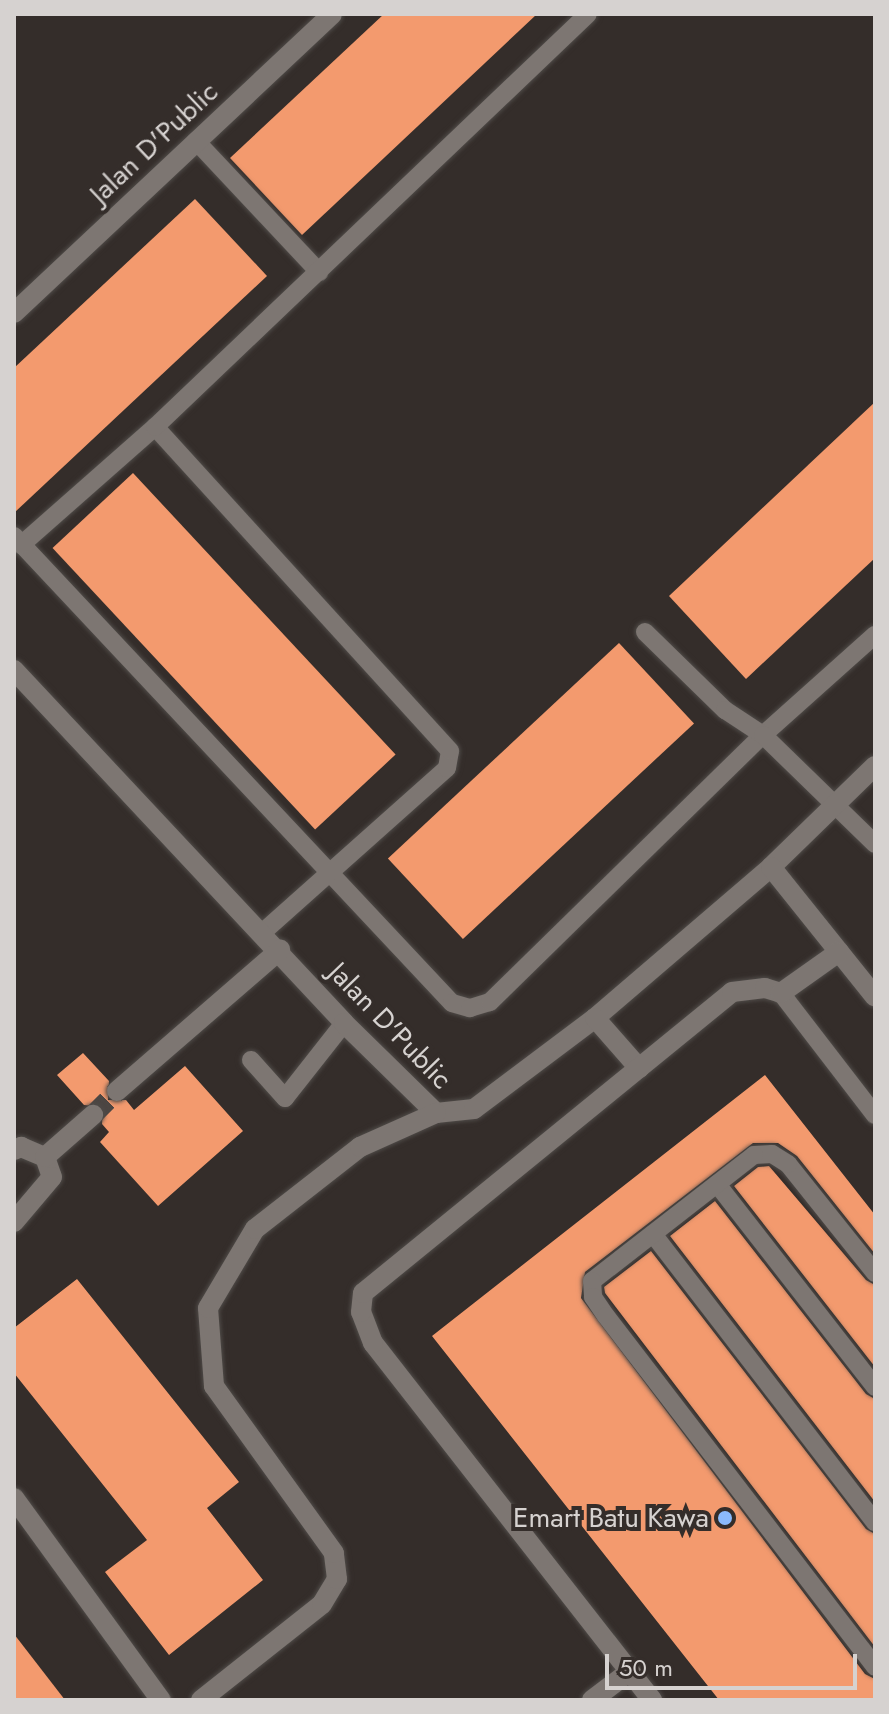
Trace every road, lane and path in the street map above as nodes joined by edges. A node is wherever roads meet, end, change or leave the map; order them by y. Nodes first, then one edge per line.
1 (332, 14) edge
2 (588, 14) edge
3 (196, 141) junction
4 (319, 272) junction
5 (14, 313) edge
6 (155, 427) junction
7 (18, 540) edge
8 (645, 632) dead end
9 (875, 635) edge
10 (14, 670) edge
11 (763, 735) junction
12 (875, 766) edge
13 (837, 804) junction
14 (875, 844) edge
15 (771, 867) junction
16 (331, 870) junction
17 (263, 932) junction
18 (280, 950) junction
19 (839, 952) junction
20 (781, 993) junction
21 (875, 997) edge
22 (595, 1018) junction
23 (344, 1023) junction
24 (251, 1060) dead end
25 (639, 1068) junction
26 (117, 1091) tunnel mouth
27 (436, 1113) junction
28 (93, 1115) tunnel mouth
29 (875, 1115) edge
30 (14, 1150) edge
31 (45, 1157) junction
32 (717, 1184) junction
33 (14, 1222) edge
34 (653, 1234) junction
35 (875, 1273) edge
36 (875, 1387) edge
37 (14, 1498) edge
38 (875, 1522) edge
39 (875, 1667) edge
40 (629, 1672) junction
41 (161, 1700) edge
42 (201, 1700) edge
43 (592, 1700) edge
44 (652, 1700) edge

1 - 3 street, Jalan D'Public
2 - 4 lane
3 - 4 lane
3 - 5 street, Jalan D'Public
4 - 6 lane
6 - 7 lane
6 - 16 lane
7 - 16 lane
8 - 11 lane
9 - 11 lane
10 - 17 street, Jalan D'Public
11 - 13 lane
11 - 16 lane
12 - 13 street, Jalan D'Public
13 - 14 lane
13 - 15 street, Jalan D'Public
15 - 19 street
15 - 22 street, Jalan D'Public
16 - 17 lane
17 - 18 street, Jalan D'Public
18 - 23 street, Jalan D'Public
18 - 26 street
19 - 20 street
19 - 21 street
20 - 25 street
20 - 29 lane
22 - 25 street
22 - 27 street, Jalan D'Public
23 - 24 lane
23 - 27 street, Jalan D'Public
25 - 40 street
27 - 42 street
28 - 31 street
30 - 31 street
31 - 33 street
32 - 34 lane
32 - 35 lane
32 - 36 lane
34 - 38 lane
34 - 39 lane
37 - 41 street
40 - 43 street
40 - 44 street

